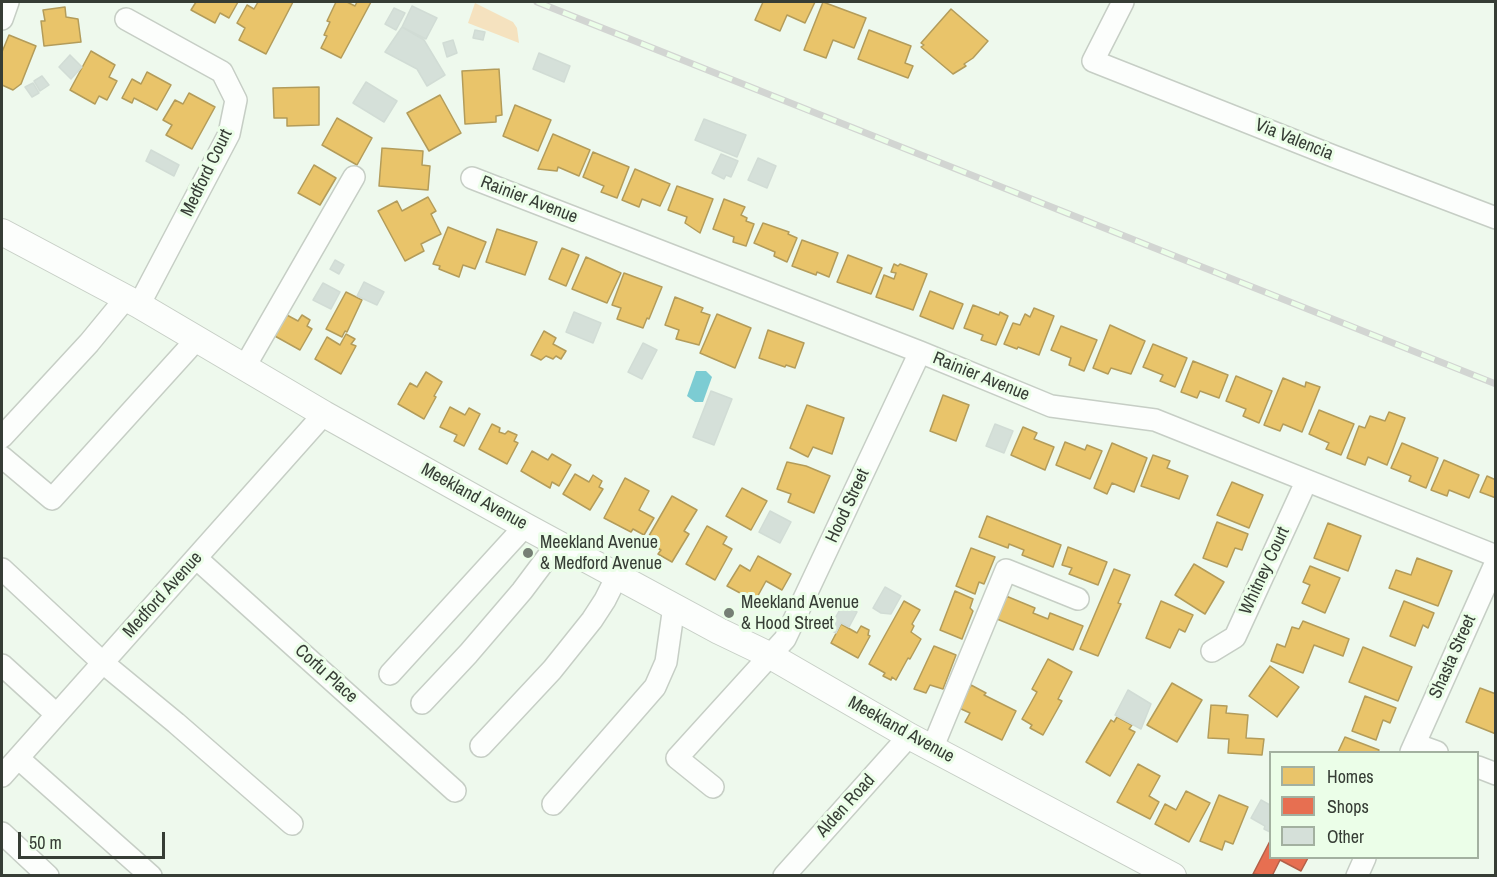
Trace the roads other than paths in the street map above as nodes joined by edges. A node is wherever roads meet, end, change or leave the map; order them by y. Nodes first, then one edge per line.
1 (8, 2) edge
2 (1123, 2) edge
3 (2, 19) edge
4 (126, 19) dead end
5 (354, 177) dead end
6 (472, 178) dead end
7 (1496, 218) edge
8 (2, 232) edge
9 (132, 302) junction
10 (196, 340) junction
11 (920, 352) junction
12 (244, 368) junction
13 (324, 414) junction
14 (2, 437) edge
15 (2, 457) edge
16 (1306, 482) junction
17 (525, 526) junction
18 (558, 543) junction
19 (1496, 556) edge
20 (196, 558) junction
21 (1496, 562) edge
22 (2, 569) edge
23 (617, 576) junction
24 (1078, 599) dead end
25 (674, 606) junction
26 (1212, 651) dead end
27 (768, 655) junction
28 (102, 662) junction
29 (2, 665) edge
30 (390, 674) dead end
31 (422, 703) dead end
32 (56, 714) junction
33 (909, 736) junction
34 (481, 746) dead end
35 (1413, 748) edge
36 (932, 749) junction
37 (18, 758) junction
38 (1479, 768) edge
39 (1496, 774) edge
40 (2, 776) edge
41 (713, 787) dead end
42 (455, 791) dead end
43 (553, 804) dead end
44 (291, 824) dead end
45 (2, 833) edge
46 (1365, 859) edge
47 (48, 876) edge
48 (151, 876) edge
49 (784, 876) edge
50 (1173, 876) edge
51 (1357, 876) edge

1 - 3 street
2 - 7 street, Via Valencia
4 - 9 street, Medford Court
5 - 12 street
6 - 11 street, Rainier Avenue
8 - 9 main road, Meekland Avenue
9 - 10 main road, Meekland Avenue
9 - 14 street, Medford Court
10 - 12 main road, Meekland Avenue
10 - 15 street
11 - 16 street, Rainier Avenue
11 - 27 street, Hood Street
12 - 13 main road, Meekland Avenue
13 - 17 main road, Meekland Avenue
13 - 20 street, Medford Avenue
16 - 19 street, Rainier Avenue
16 - 26 street, Whitney Court
17 - 18 main road, Meekland Avenue
17 - 30 street
18 - 23 main road, Meekland Avenue
18 - 31 street
20 - 28 street, Medford Avenue
20 - 42 street, Corfu Place
21 - 35 street, Shasta Street
22 - 28 street
23 - 25 main road, Meekland Avenue
23 - 34 street
24 - 36 street
25 - 27 main road, Meekland Avenue
25 - 43 street
27 - 33 main road, Meekland Avenue
27 - 41 street, Hood Street
28 - 32 street, Medford Avenue
28 - 44 street
29 - 32 street
32 - 37 street, Medford Avenue
33 - 36 main road, Meekland Avenue
33 - 49 street, Alden Road
36 - 50 main road, Meekland Avenue
37 - 40 street, Medford Avenue
37 - 48 street
38 - 39 street
45 - 47 street
46 - 51 street

